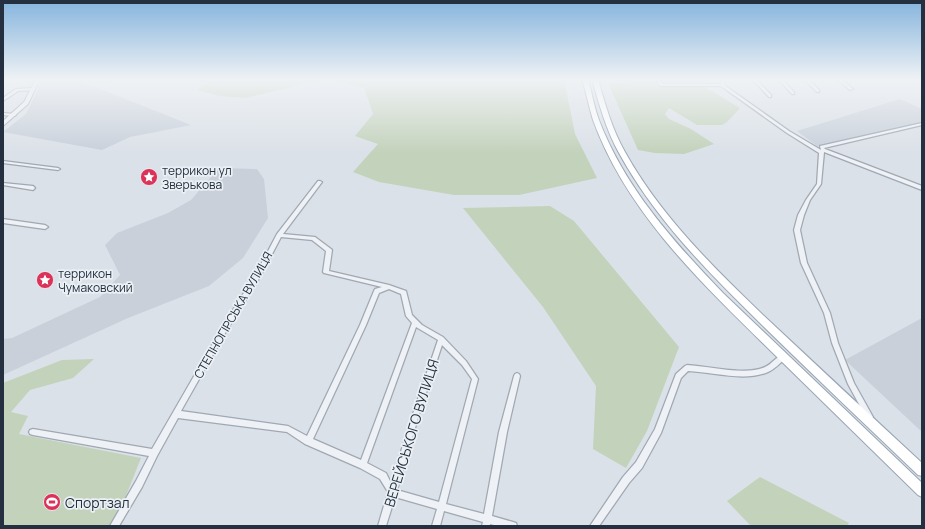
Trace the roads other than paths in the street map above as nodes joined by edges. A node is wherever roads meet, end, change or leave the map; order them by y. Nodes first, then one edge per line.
1 (24, 104) edge
2 (592, 104) edge
3 (602, 104) edge
4 (748, 104) edge
5 (3, 114) edge
6 (14, 115) junction
7 (3, 124) edge
8 (922, 124) edge
9 (822, 151) junction
10 (3, 162) edge
11 (58, 169) dead end
12 (320, 182) dead end
13 (3, 184) edge
14 (32, 188) dead end
15 (922, 188) edge
16 (3, 221) edge
17 (45, 227) dead end
18 (279, 235) junction
19 (389, 287) junction
20 (415, 322) junction
21 (441, 339) junction
22 (783, 357) junction
23 (517, 376) dead end
24 (176, 414) junction
25 (872, 423) junction
26 (33, 432) dead end
27 (308, 441) junction
28 (154, 453) junction
29 (363, 465) junction
30 (922, 471) edge
31 (922, 491) edge
32 (393, 492) junction
33 (441, 507) junction
34 (487, 522) edge
35 (114, 526) edge
36 (382, 526) edge
37 (436, 526) edge
38 (513, 526) edge
39 (594, 526) edge

1 - 6 street
2 - 22 main road
3 - 25 main road
4 - 9 street
5 - 6 street
6 - 7 street
8 - 9 street
9 - 15 street
9 - 25 street
10 - 11 street
12 - 18 street, СТЕПНОГІРСЬКА ВУЛИЦЯ
13 - 14 street
16 - 17 street
18 - 19 street
18 - 24 street, СТЕПНОГІРСЬКА ВУЛИЦЯ
19 - 20 street
19 - 27 street
20 - 21 street
20 - 29 street
21 - 32 street, ВЕРЕЙСЬКОГО ВУЛИЦЯ
21 - 33 street
22 - 31 main road
22 - 39 street
23 - 34 street
24 - 27 street
24 - 28 street, СТЕПНОГІРСЬКА ВУЛИЦЯ
25 - 30 main road
26 - 28 street
27 - 29 street
28 - 35 street, СТЕПНОГІРСЬКА ВУЛИЦЯ
29 - 32 street
32 - 33 street
32 - 36 street, ВЕРЕЙСЬКОГО ВУЛИЦЯ
33 - 34 street
33 - 37 street
34 - 38 street

